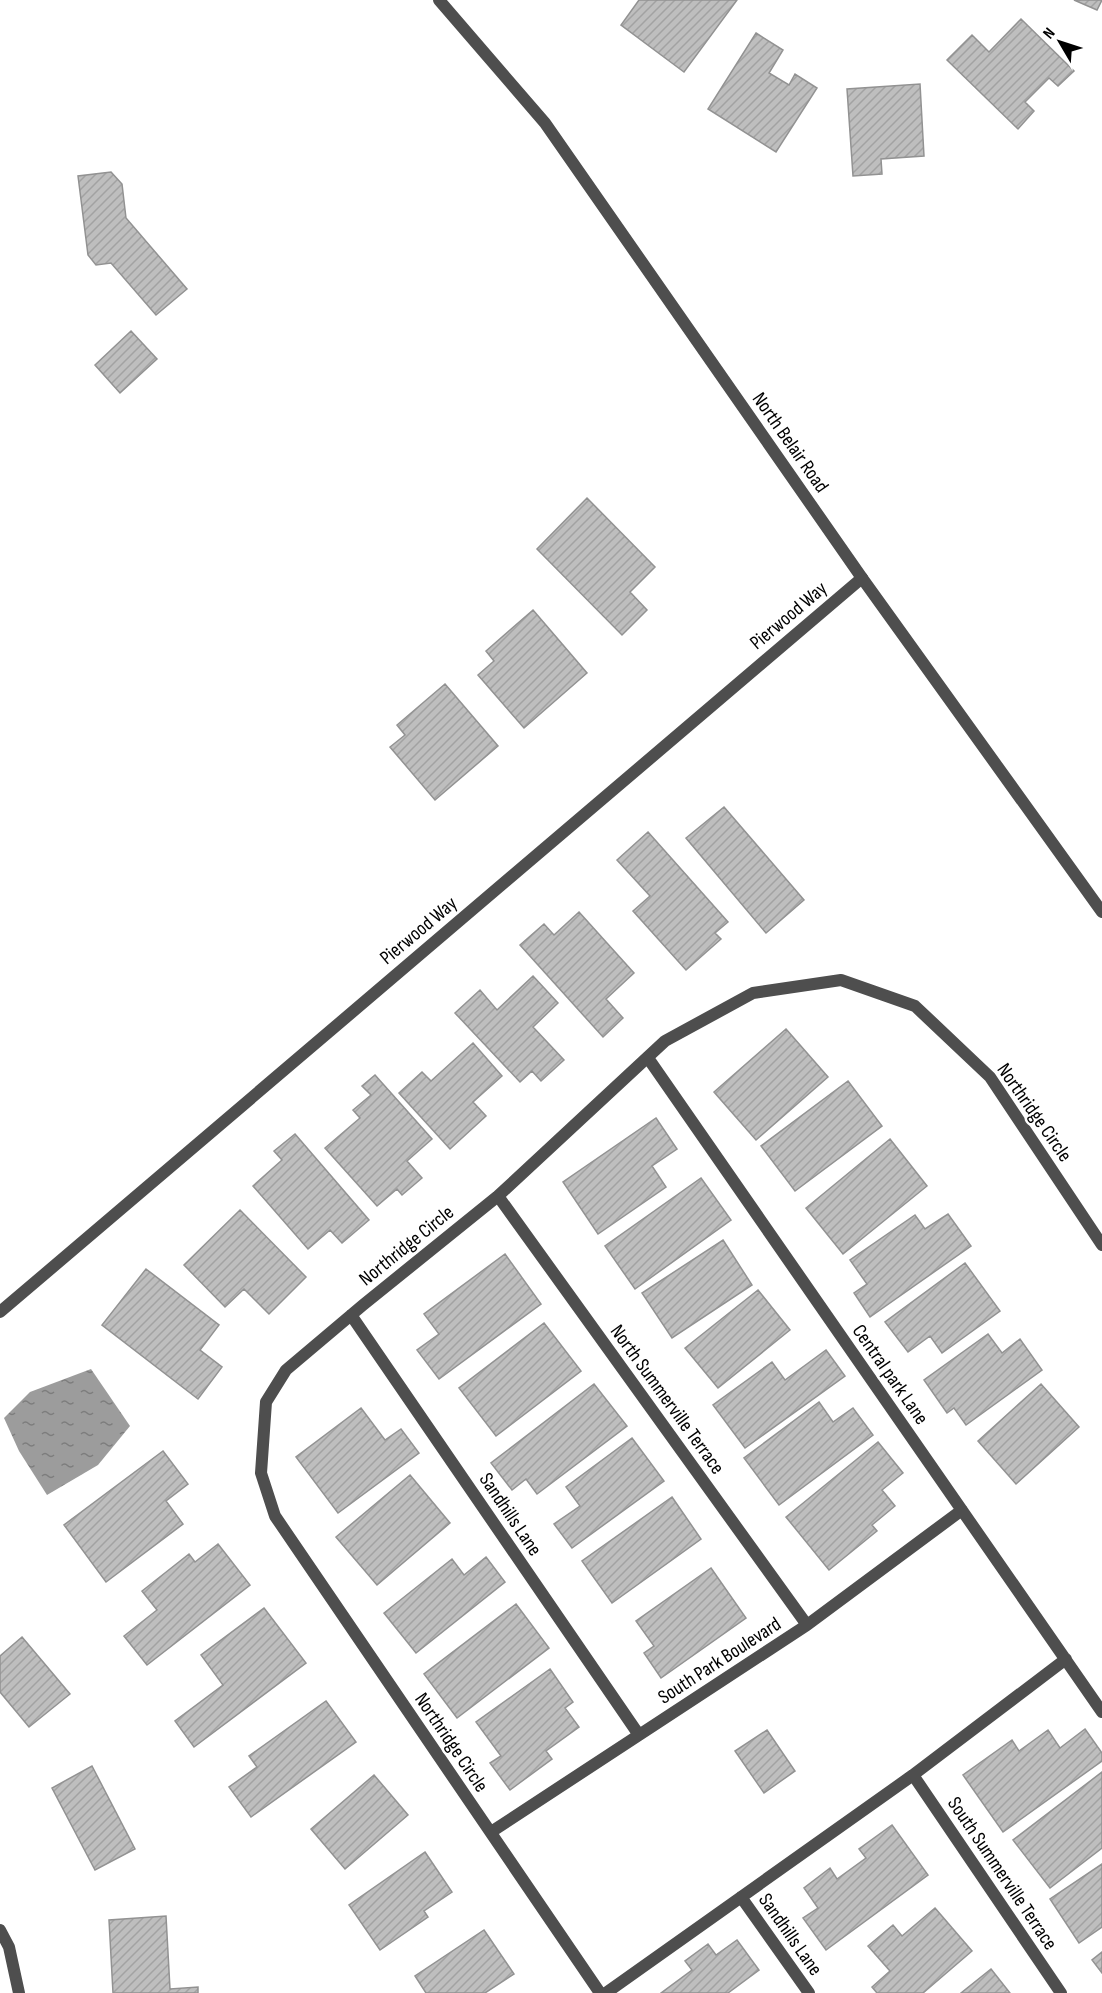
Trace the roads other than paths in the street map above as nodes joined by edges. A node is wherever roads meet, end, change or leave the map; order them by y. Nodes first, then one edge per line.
1 (445, 2) edge
2 (862, 578) junction
3 (1102, 912) edge
4 (648, 1058) junction
5 (498, 1196) junction
6 (1102, 1245) edge
7 (0, 1312) edge
8 (351, 1315) junction
9 (962, 1510) junction
10 (807, 1625) junction
11 (1065, 1659) junction
12 (1102, 1712) edge
13 (639, 1736) junction
14 (913, 1774) junction
15 (491, 1832) junction
16 (741, 1897) junction
17 (0, 1930) edge
18 (19, 1993) edge
19 (600, 1993) edge
20 (606, 1993) edge
21 (809, 1993) edge
22 (1061, 1993) edge

1 - 2 street, North Belair Road
2 - 3 street, North Belair Road
2 - 7 street, Pierwood Way
4 - 5 street, Northridge Circle
4 - 6 street, Northridge Circle
4 - 9 street, Central park Lane
5 - 8 street, Northridge Circle
5 - 10 street, North Summerville Terrace
8 - 13 street, Sandhills Lane
8 - 15 street, Northridge Circle
9 - 10 street, South Park Boulevard
9 - 11 street, Central park Lane
10 - 13 street, South Park Boulevard
11 - 12 street, Central park Lane
11 - 14 street
13 - 15 street, South Park Boulevard
14 - 16 street
14 - 22 street, South Summerville Terrace
15 - 19 street, Northridge Circle
16 - 20 street
16 - 21 street, Sandhills Lane
17 - 18 street

